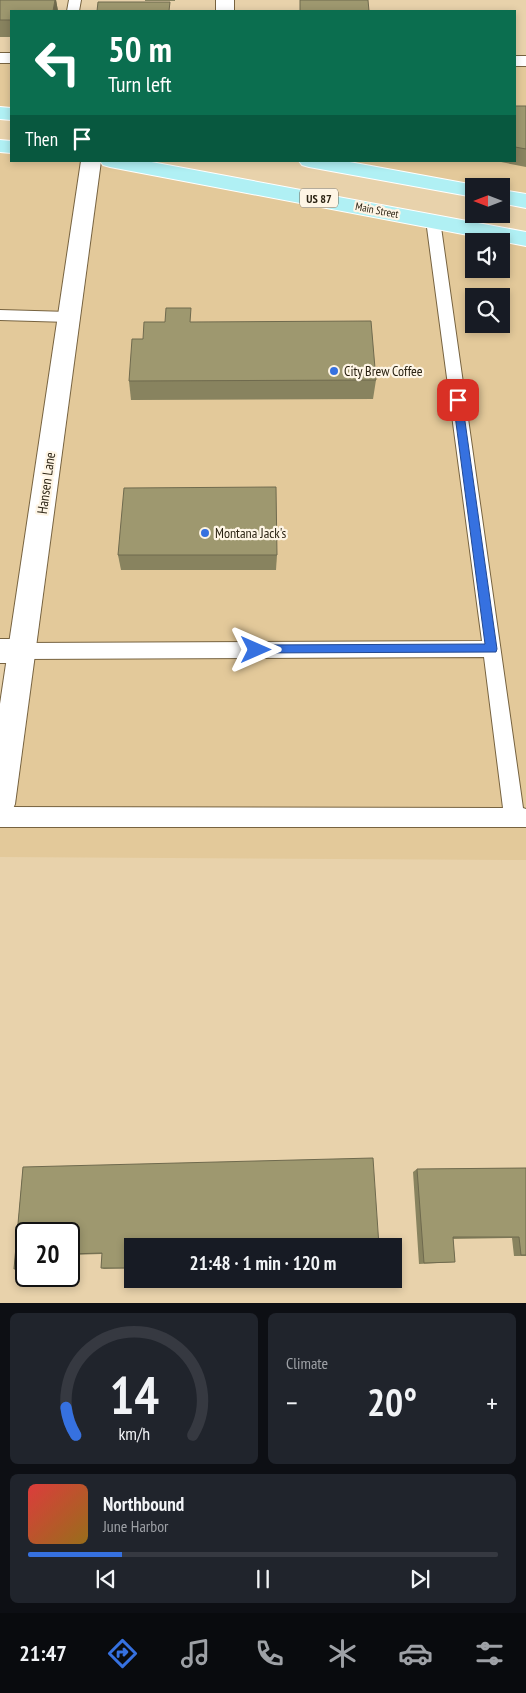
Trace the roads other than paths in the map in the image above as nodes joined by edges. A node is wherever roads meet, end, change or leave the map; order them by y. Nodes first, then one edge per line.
1 (91, 162) edge
2 (115, 162) edge
3 (314, 162) edge
4 (465, 189) edge
5 (510, 198) edge
6 (526, 201) edge
7 (433, 220) junction
8 (526, 239) edge
9 (0, 315) edge
10 (69, 317) junction
11 (492, 649) junction
12 (11, 651) edge
13 (0, 804) edge
14 (0, 817) edge
15 (520, 818) edge

1 - 10 street, Hansen Lane
2 - 7 main road, Main Street / US 87
3 - 4 main road
5 - 6 main road
7 - 8 main road, Main Street / US 87
7 - 11 lane
9 - 10 lane
10 - 12 street, Hansen Lane
11 - 12 lane
11 - 15 lane
12 - 13 street, Hansen Lane
14 - 15 lane

